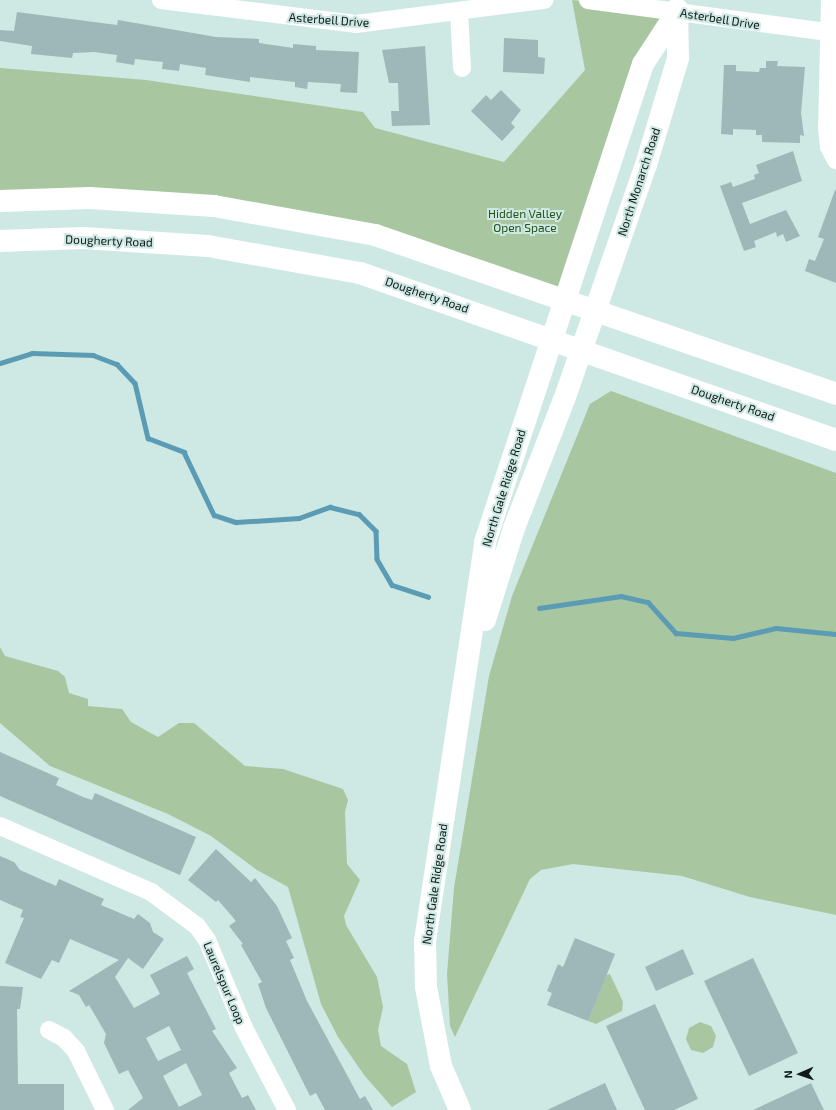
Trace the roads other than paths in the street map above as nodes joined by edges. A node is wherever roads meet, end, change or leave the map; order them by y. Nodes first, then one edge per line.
1 (161, 0) edge
2 (544, 0) edge
3 (588, 0) edge
4 (830, 0) edge
5 (678, 6) edge
6 (459, 12) junction
7 (829, 32) junction
8 (462, 68) dead end
9 (836, 160) edge
10 (0, 201) edge
11 (0, 241) edge
12 (566, 302) junction
13 (594, 312) junction
14 (552, 337) junction
15 (582, 350) junction
16 (836, 394) edge
17 (836, 440) edge
18 (467, 679) junction
19 (0, 826) edge
20 (49, 1030) dead end
21 (105, 1110) edge
22 (287, 1110) edge
23 (460, 1110) edge

1 - 6 street, Asterbell Drive
2 - 6 street, Asterbell Drive
3 - 5 street, Asterbell Drive
4 - 7 street
5 - 7 street, Asterbell Drive
5 - 12 street
5 - 13 street, North Monarch Road
6 - 8 street
7 - 9 street
10 - 12 street
11 - 14 street, Dougherty Road
12 - 13 street
12 - 14 street, North Gale Ridge Road
13 - 15 street, North Monarch Road
13 - 16 street
14 - 15 street, Dougherty Road
14 - 18 street, North Gale Ridge Road
15 - 17 street, Dougherty Road
15 - 18 street, North Gale Ridge Road
18 - 23 street, North Gale Ridge Road
19 - 22 street, Laurelspur Loop
20 - 21 street

